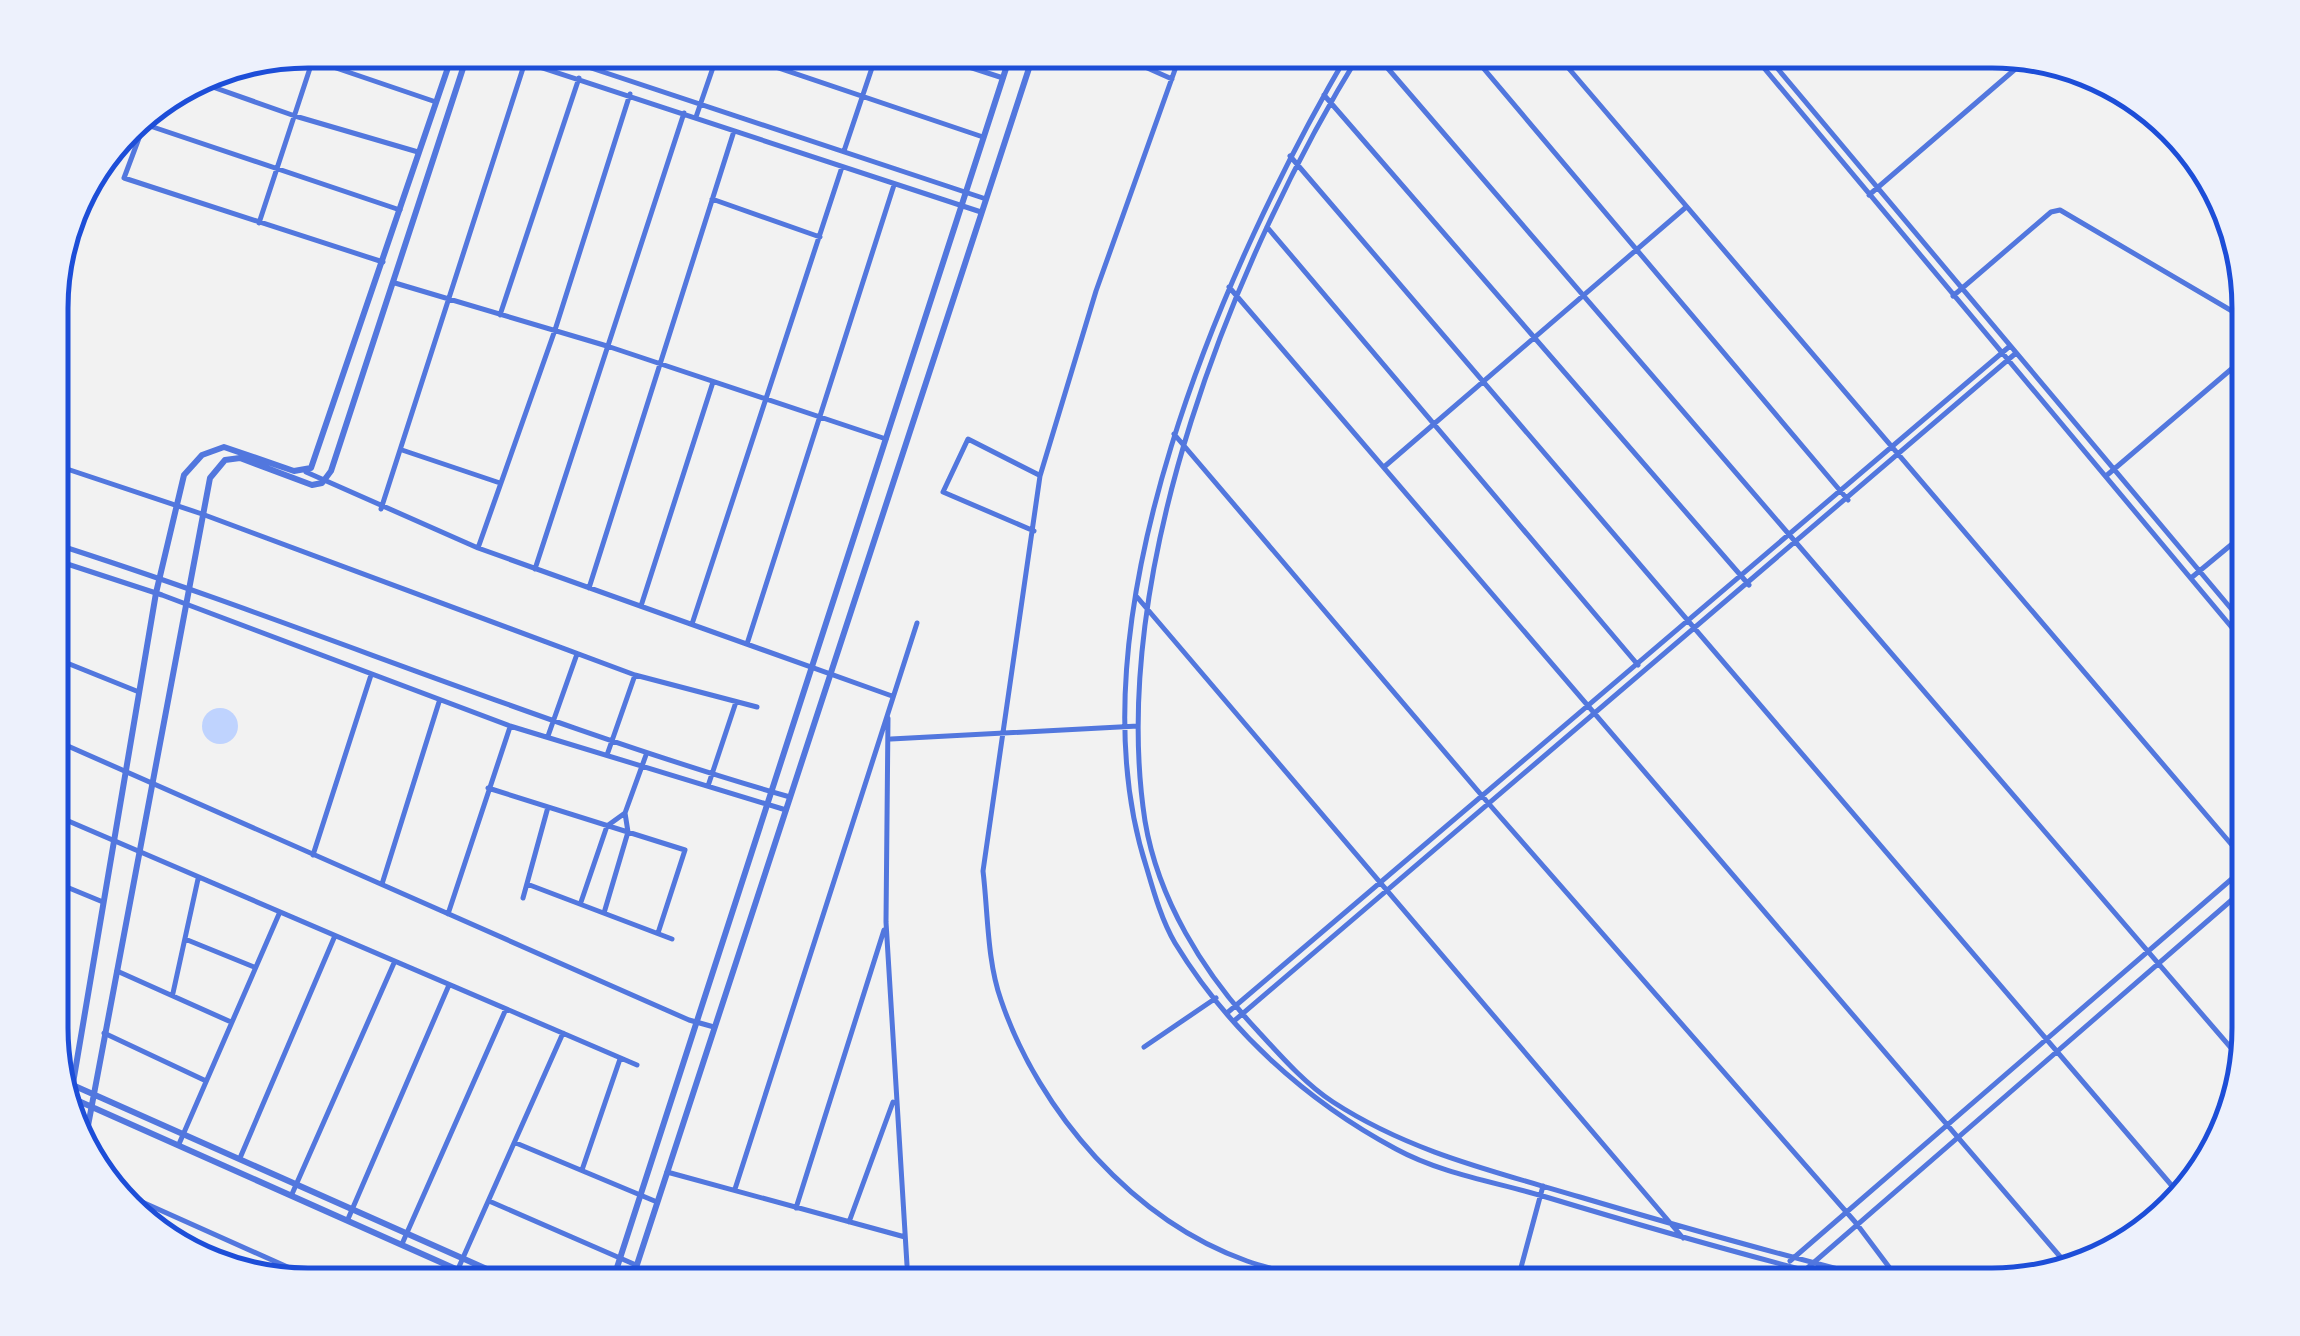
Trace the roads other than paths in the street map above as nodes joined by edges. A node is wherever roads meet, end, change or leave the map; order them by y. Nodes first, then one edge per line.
1 (310, 68) edge
2 (336, 68) edge
3 (448, 68) edge
4 (462, 68) edge
5 (524, 68) edge
6 (546, 68) edge
7 (594, 68) edge
8 (715, 68) edge
9 (777, 68) edge
10 (872, 68) edge
11 (973, 68) edge
12 (1006, 68) edge
13 (1029, 68) edge
14 (1147, 68) edge
15 (1176, 68) edge
16 (1339, 68) edge
17 (1351, 68) edge
18 (1387, 68) edge
19 (1483, 68) edge
20 (1567, 68) edge
21 (1764, 68) edge
22 (1777, 68) edge
23 (2015, 69) edge
24 (579, 78) junction
25 (1003, 78) junction
26 (1172, 79) junction
27 (213, 87) edge
28 (630, 94) junction
29 (1324, 94) junction
30 (863, 96) junction
31 (436, 102) junction
32 (701, 102) junction
33 (1330, 102) junction
34 (684, 113) junction
35 (294, 116) junction
36 (696, 117) junction
37 (150, 126) edge
38 (734, 132) junction
39 (139, 137) edge
40 (984, 137) junction
41 (419, 152) junction
42 (844, 153) junction
43 (1290, 156) junction
44 (1299, 162) junction
45 (842, 167) junction
46 (277, 169) junction
47 (894, 183) junction
48 (1878, 189) junction
49 (966, 192) junction
50 (1868, 195) junction
51 (986, 199) junction
52 (712, 200) junction
53 (962, 207) junction
54 (1686, 208) junction
55 (400, 210) junction
56 (981, 212) junction
57 (1262, 221) junction
58 (259, 224) junction
59 (1267, 228) junction
60 (820, 237) junction
61 (1637, 250) junction
62 (383, 262) junction
63 (394, 283) junction
64 (1229, 287) junction
65 (1963, 287) junction
66 (1583, 296) junction
67 (1952, 296) junction
68 (1240, 298) junction
69 (450, 302) junction
70 (2232, 310) edge
71 (500, 314) junction
72 (555, 330) junction
73 (1535, 338) junction
74 (607, 346) junction
75 (2010, 346) junction
76 (2002, 353) junction
77 (2016, 353) junction
78 (2009, 360) junction
79 (660, 364) junction
80 (2232, 369) edge
81 (342, 382) junction
82 (714, 382) junction
83 (1484, 382) junction
84 (360, 388) junction
85 (765, 401) junction
86 (819, 418) junction
87 (1434, 424) junction
88 (1174, 434) junction
89 (886, 438) junction
90 (1183, 444) junction
91 (402, 450) junction
92 (1892, 450) junction
93 (1899, 458) junction
94 (1384, 467) junction
95 (68, 469) edge
96 (2114, 469) junction
97 (306, 472) junction
98 (1040, 476) junction
99 (2106, 476) junction
100 (500, 483) junction
101 (322, 484) junction
102 (1842, 492) junction
103 (1848, 500) junction
104 (178, 506) junction
105 (381, 508) junction
106 (199, 513) junction
107 (1034, 531) junction
108 (1789, 537) junction
109 (1796, 544) junction
110 (2232, 544) edge
111 (68, 548) edge
112 (478, 548) junction
113 (68, 565) edge
114 (535, 569) junction
115 (2199, 571) junction
116 (159, 577) junction
117 (1742, 577) junction
118 (2191, 578) junction
119 (1749, 585) junction
120 (184, 588) junction
121 (589, 588) junction
122 (159, 594) junction
123 (1137, 597) junction
124 (180, 603) junction
125 (641, 606) junction
126 (1148, 607) junction
127 (2232, 609) edge
128 (918, 623) dead end
129 (692, 624) junction
130 (1687, 624) junction
131 (2232, 627) edge
132 (1694, 631) junction
133 (331, 640) junction
134 (747, 644) junction
135 (577, 654) junction
136 (325, 657) junction
137 (68, 664) edge
138 (1638, 665) junction
139 (812, 667) junction
140 (830, 673) junction
141 (1645, 673) junction
142 (635, 674) junction
143 (371, 675) junction
144 (139, 692) junction
145 (892, 696) junction
146 (484, 699) junction
147 (439, 702) junction
148 (736, 702) junction
149 (1589, 706) junction
150 (757, 707) dead end
151 (479, 716) junction
152 (1595, 716) junction
153 (888, 717) junction
154 (553, 723) junction
155 (510, 726) junction
156 (1138, 726) junction
157 (1126, 728) junction
158 (1005, 734) junction
159 (548, 737) junction
160 (880, 739) junction
161 (890, 740) junction
162 (611, 743) junction
163 (68, 746) edge
164 (607, 755) junction
165 (646, 756) junction
166 (642, 766) junction
167 (128, 773) junction
168 (710, 775) junction
169 (150, 782) junction
170 (708, 786) junction
171 (488, 788) junction
172 (771, 792) junction
173 (1484, 795) junction
174 (790, 797) junction
175 (768, 804) junction
176 (1490, 804) junction
177 (548, 807) junction
178 (786, 810) junction
179 (625, 813) junction
180 (68, 821) edge
181 (608, 826) junction
182 (628, 832) junction
183 (117, 842) junction
184 (2232, 844) edge
185 (135, 850) junction
186 (313, 855) junction
187 (1162, 874) junction
188 (1150, 878) junction
189 (198, 879) junction
190 (2232, 879) edge
191 (1380, 883) junction
192 (382, 884) junction
193 (527, 884) junction
194 (68, 888) edge
195 (1386, 891) junction
196 (523, 898) dead end
197 (2232, 900) edge
198 (103, 902) junction
199 (580, 903) junction
200 (604, 912) junction
201 (279, 914) junction
202 (448, 914) junction
203 (886, 922) junction
204 (658, 934) junction
205 (334, 938) junction
206 (185, 939) junction
207 (672, 939) dead end
208 (2150, 950) junction
209 (2158, 961) junction
210 (394, 963) junction
211 (254, 967) junction
212 (117, 972) junction
213 (450, 985) junction
214 (1226, 992) junction
215 (173, 994) junction
216 (1217, 998) junction
217 (1236, 1006) junction
218 (506, 1009) junction
219 (1227, 1013) junction
220 (1242, 1014) junction
221 (1234, 1020) junction
222 (231, 1022) junction
223 (698, 1022) junction
224 (714, 1026) junction
225 (563, 1032) junction
226 (104, 1033) junction
227 (2048, 1037) junction
228 (1144, 1047) dead end
229 (2057, 1048) junction
230 (2231, 1048) edge
231 (1284, 1058) junction
232 (620, 1060) junction
233 (637, 1065) dead end
234 (1277, 1066) junction
235 (204, 1080) junction
236 (75, 1083) edge
237 (75, 1087) edge
238 (92, 1094) junction
239 (895, 1097) junction
240 (80, 1101) edge
241 (89, 1105) junction
242 (87, 1122) edge
243 (1948, 1126) junction
244 (183, 1132) junction
245 (1956, 1137) junction
246 (516, 1143) junction
247 (178, 1144) junction
248 (1404, 1144) junction
249 (1400, 1152) junction
250 (240, 1158) junction
251 (582, 1171) junction
252 (666, 1172) junction
253 (297, 1183) junction
254 (1543, 1186) junction
255 (2173, 1187) edge
256 (735, 1189) junction
257 (292, 1194) junction
258 (641, 1196) junction
259 (1540, 1196) junction
260 (489, 1201) junction
261 (657, 1202) junction
262 (143, 1203) edge
263 (352, 1208) junction
264 (796, 1208) junction
265 (1844, 1212) junction
266 (348, 1219) junction
267 (849, 1222) junction
268 (1672, 1224) junction
269 (1856, 1224) junction
270 (407, 1234) junction
271 (905, 1237) junction
272 (1684, 1240) junction
273 (402, 1244) junction
274 (462, 1258) junction
275 (620, 1258) junction
276 (2061, 1258) edge
277 (1792, 1259) junction
278 (1810, 1263) junction
279 (907, 1264) dead end
280 (636, 1265) junction
281 (1786, 1266) junction
282 (287, 1267) edge
283 (456, 1268) edge
284 (458, 1268) edge
285 (485, 1268) edge
286 (617, 1268) edge
287 (635, 1268) edge
288 (1272, 1268) edge
289 (1521, 1268) edge
290 (1795, 1268) edge
291 (1806, 1268) edge
292 (1831, 1268) edge
293 (1891, 1268) edge

1 - 35 street
2 - 31 street
3 - 31 street
4 - 63 street
5 - 69 street
6 - 24 street
7 - 32 street
8 - 32 street
9 - 30 street
10 - 30 street
11 - 25 street
12 - 25 street
13 - 51 street
14 - 26 street
15 - 26 street
16 - 29 street
17 - 33 street
18 - 66 street
19 - 61 street
20 - 54 street
21 - 50 street
22 - 48 street
23 - 48 street
24 - 28 street
24 - 71 street
25 - 40 street
26 - 98 street
27 - 35 street
28 - 34 street
28 - 72 street
29 - 33 street
29 - 43 street
30 - 40 street
30 - 42 street
31 - 41 street
32 - 36 street
32 - 42 street
33 - 44 street
33 - 73 street
34 - 36 street
34 - 74 street
35 - 41 street
35 - 46 street
36 - 38 street
37 - 46 street
38 - 45 street
38 - 52 street
39 - 58 street
40 - 49 street
41 - 55 street
42 - 49 street
43 - 44 street
43 - 57 street
44 - 59 street
44 - 83 street
45 - 47 street
45 - 60 street
46 - 55 street
46 - 58 street
47 - 53 street
47 - 86 street
48 - 50 street
48 - 65 street
49 - 51 street
49 - 53 street
50 - 67 street
51 - 56 street
52 - 60 street
52 - 79 street
53 - 56 street
53 - 89 street
54 - 61 street
54 - 92 street
55 - 62 street
56 - 140 street
57 - 59 street
57 - 64 street
58 - 62 street
59 - 68 street
59 - 87 street
60 - 85 street
61 - 66 street
61 - 102 street
62 - 81 street
63 - 69 street
63 - 84 street
64 - 68 street
64 - 88 street
65 - 67 street
65 - 70 street
65 - 75 street
66 - 73 street
66 - 108 street
67 - 76 street
68 - 90 street
68 - 94 street
69 - 71 street
69 - 91 street
71 - 72 street
72 - 74 street
72 - 100 street
73 - 83 street
73 - 117 street
74 - 79 street
74 - 114 street
75 - 76 street
75 - 77 street
76 - 78 street
76 - 92 street
77 - 78 street
77 - 96 street
78 - 93 street
78 - 99 street
79 - 82 street
79 - 121 street
80 - 96 street
81 - 84 street
81 - 97 street
82 - 85 street
82 - 125 street
83 - 87 street
83 - 130 street
84 - 101 street
85 - 86 street
85 - 129 street
86 - 89 street
86 - 134 street
87 - 94 street
87 - 138 street
88 - 90 street
88 - 123 street
89 - 139 street
90 - 126 street
90 - 173 street
91 - 100 street
91 - 105 street
92 - 93 street
92 - 102 street
93 - 103 street
93 - 184 street
94 - 149 street
95 - 104 street
96 - 99 street
96 - 115 street
97 - 101 street
97 - 104 street
98 - 107 street
98 - 107 street
99 - 118 street
100 - 112 street
101 - 105 street
101 - 106 street
102 - 103 street
102 - 108 street
103 - 109 street
104 - 106 street
104 - 116 street
105 - 112 street
106 - 120 street
106 - 135 street
107 - 158 street
108 - 109 street
108 - 117 street
109 - 119 street
109 - 208 street
110 - 115 street
111 - 116 street
112 - 114 street
113 - 122 street
114 - 121 street
115 - 118 street
115 - 127 street
116 - 120 street
116 - 122 street
117 - 119 street
117 - 130 street
118 - 131 street
119 - 132 street
120 - 124 street
120 - 133 street
121 - 125 street
122 - 124 street
122 - 144 street
123 - 126 street
123 - 157 street
124 - 136 street
124 - 169 street
125 - 129 street
126 - 156 street
126 - 191 street
128 - 145 street
129 - 134 street
130 - 132 street
130 - 138 street
132 - 141 street
132 - 227 street
133 - 136 street
133 - 146 street
134 - 139 street
135 - 142 street
135 - 154 street
136 - 143 street
137 - 144 street
138 - 141 street
138 - 149 street
139 - 140 street
139 - 172 street
140 - 145 street
140 - 174 street
141 - 152 street
142 - 148 street
142 - 162 street
143 - 147 street
143 - 186 street
144 - 167 street
145 - 153 street
146 - 151 street
146 - 154 street
147 - 151 street
147 - 192 street
148 - 150 street
148 - 168 street
149 - 152 street
149 - 173 street
151 - 155 street
152 - 176 street
152 - 243 street
153 - 160 street
153 - 161 street
154 - 159 street
154 - 162 street
155 - 159 street
155 - 171 street
156 - 157 street
156 - 187 street
157 - 158 street
157 - 188 street
158 - 161 street
158 - 288 street
159 - 164 street
160 - 161 street
160 - 256 street
161 - 203 street
162 - 164 street
162 - 165 street
163 - 167 street
164 - 166 street
165 - 166 street
165 - 168 street
166 - 170 street
166 - 179 street
167 - 169 street
167 - 183 street
168 - 170 street
168 - 172 street
169 - 185 street
169 - 186 street
170 - 175 street
171 - 177 street
171 - 202 street
172 - 174 street
172 - 175 street
173 - 176 street
173 - 191 street
174 - 178 street
175 - 178 street
175 - 223 street
176 - 195 street
176 - 265 street
177 - 181 street
177 - 193 street
178 - 224 street
179 - 181 street
179 - 182 street
180 - 183 street
181 - 182 street
181 - 199 street
182 - 200 street
182 - 204 street
183 - 185 street
183 - 198 street
185 - 189 street
185 - 212 street
186 - 192 street
187 - 188 street
187 - 214 street
188 - 216 street
189 - 201 street
189 - 206 street
190 - 208 street
191 - 195 street
191 - 217 street
192 - 202 street
193 - 196 street
193 - 199 street
194 - 198 street
195 - 220 street
195 - 268 street
197 - 209 street
198 - 236 street
199 - 200 street
200 - 204 street
201 - 205 street
201 - 211 street
202 - 223 street
203 - 239 street
203 - 264 street
204 - 207 street
205 - 210 street
205 - 250 street
206 - 211 street
206 - 215 street
208 - 209 street
208 - 227 street
209 - 229 street
209 - 230 street
210 - 213 street
210 - 253 street
211 - 222 street
212 - 215 street
212 - 226 street
213 - 218 street
213 - 263 street
214 - 216 street
214 - 217 street
215 - 222 street
216 - 219 street
216 - 228 street
217 - 219 street
217 - 220 street
218 - 225 street
218 - 270 street
219 - 221 street
220 - 221 street
220 - 231 street
221 - 234 street
222 - 235 street
223 - 224 street
223 - 258 street
224 - 252 street
225 - 232 street
225 - 246 street
226 - 235 street
226 - 238 street
227 - 229 street
227 - 243 street
229 - 245 street
229 - 255 street
231 - 234 street
231 - 248 street
232 - 233 street
232 - 251 street
234 - 249 street
235 - 244 street
237 - 238 street
238 - 241 street
238 - 244 street
239 - 267 street
239 - 271 street
240 - 241 street
241 - 242 street
241 - 247 street
243 - 245 street
243 - 265 street
244 - 247 street
244 - 250 street
245 - 269 street
245 - 276 street
246 - 251 street
246 - 260 street
247 - 257 street
248 - 249 street
248 - 254 street
249 - 259 street
250 - 253 street
251 - 258 street
252 - 256 street
252 - 261 street
253 - 257 street
253 - 263 street
254 - 259 street
254 - 268 street
256 - 264 street
257 - 266 street
258 - 261 street
258 - 275 street
259 - 272 street
259 - 289 street
260 - 274 street
260 - 275 street
261 - 280 street
262 - 282 street
263 - 266 street
263 - 270 street
264 - 267 street
265 - 269 street
265 - 277 street
266 - 273 street
267 - 271 street
268 - 272 street
268 - 277 street
269 - 278 street
269 - 293 street
270 - 273 street
270 - 274 street
271 - 279 street
272 - 281 street
273 - 283 street
274 - 284 street
274 - 285 street
275 - 280 street
275 - 286 street
277 - 278 street
277 - 281 street
278 - 291 street
278 - 292 street
280 - 287 street
281 - 290 street

